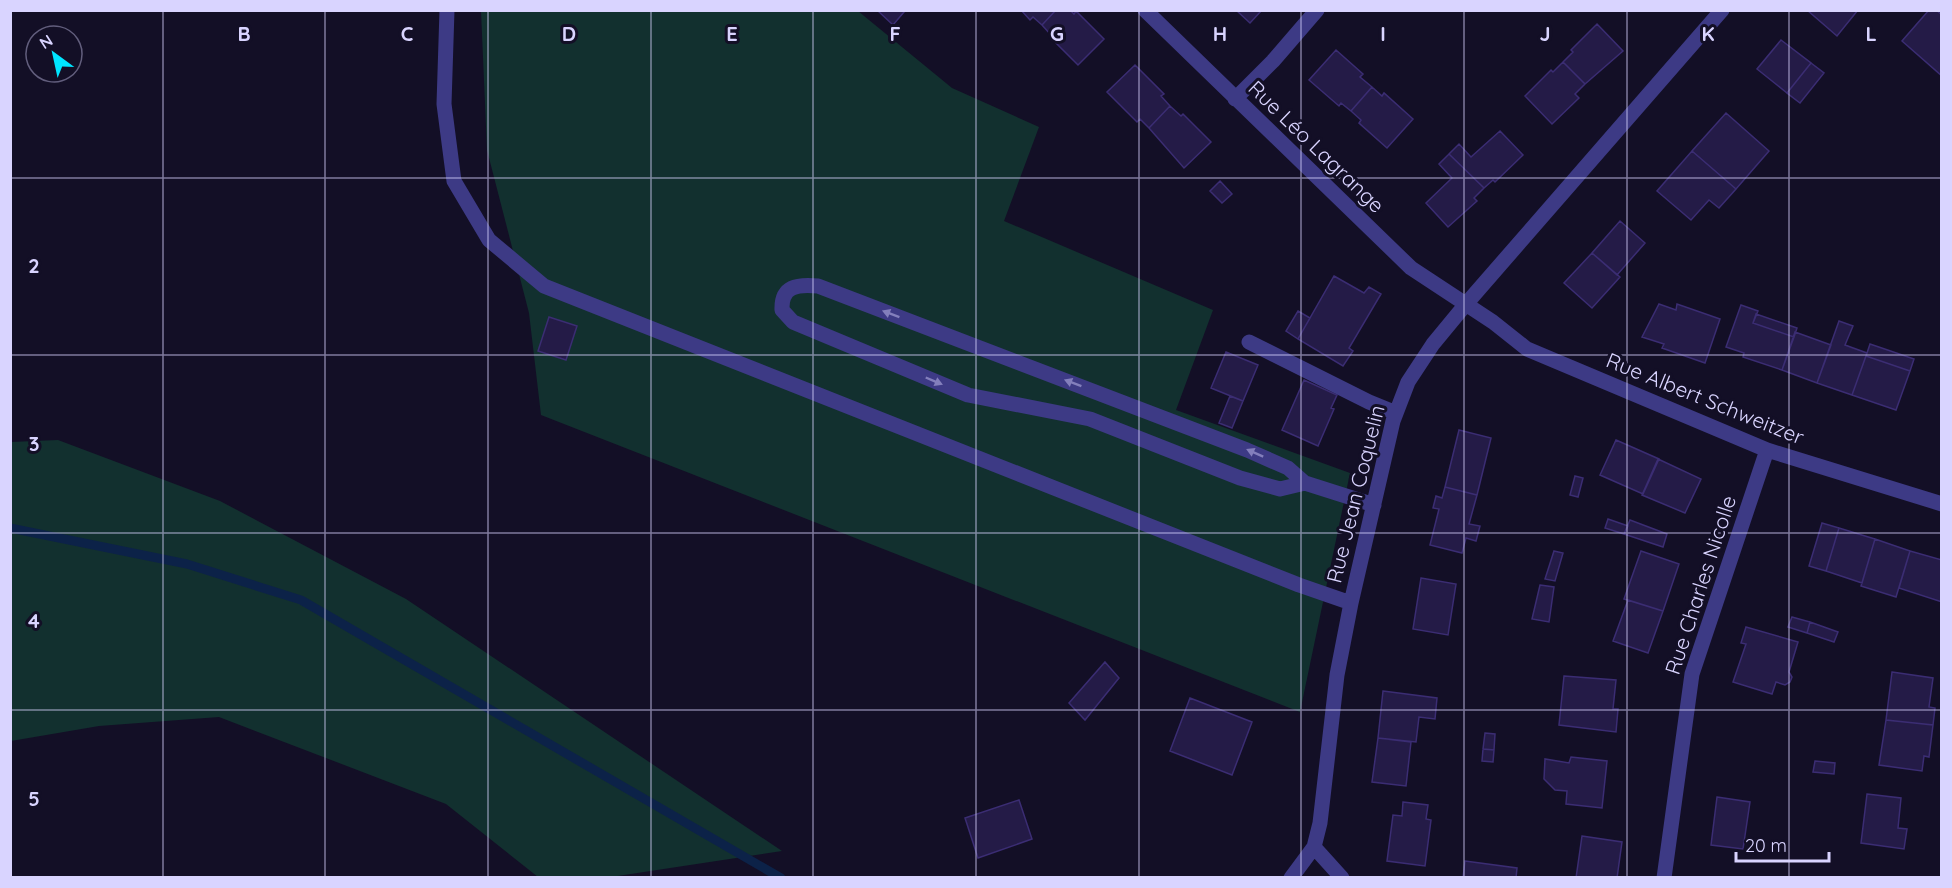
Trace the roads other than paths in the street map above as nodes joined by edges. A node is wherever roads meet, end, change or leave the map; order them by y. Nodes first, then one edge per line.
1 (447, 10) edge
2 (1145, 10) edge
3 (1317, 10) edge
4 (1722, 10) edge
5 (1235, 99) junction
6 (1466, 304) junction
7 (1249, 342) dead end
8 (1396, 413) junction
9 (1767, 450) junction
10 (1305, 483) junction
11 (1941, 504) edge
12 (1374, 505) junction
13 (1351, 603) junction
14 (1314, 848) junction
15 (1291, 878) edge
16 (1342, 878) edge
17 (1664, 878) edge

1 - 13 street
2 - 5 street, Rue Léo Lagrange
3 - 5 street
4 - 6 street, Rue Jean Coquelin
5 - 6 street, Rue Léo Lagrange
6 - 8 street, Rue Jean Coquelin
6 - 9 street, Rue Albert Schweitzer
7 - 8 street
8 - 12 street, Rue Jean Coquelin
9 - 11 street, Rue Albert Schweitzer
9 - 17 street, Rue Charles Nicolle
10 -> 10 street
10 - 12 street
12 - 13 street, Rue Jean Coquelin
13 - 14 street, Rue Jean Coquelin
14 - 15 street, Rue Jean Coquelin
14 - 16 street

